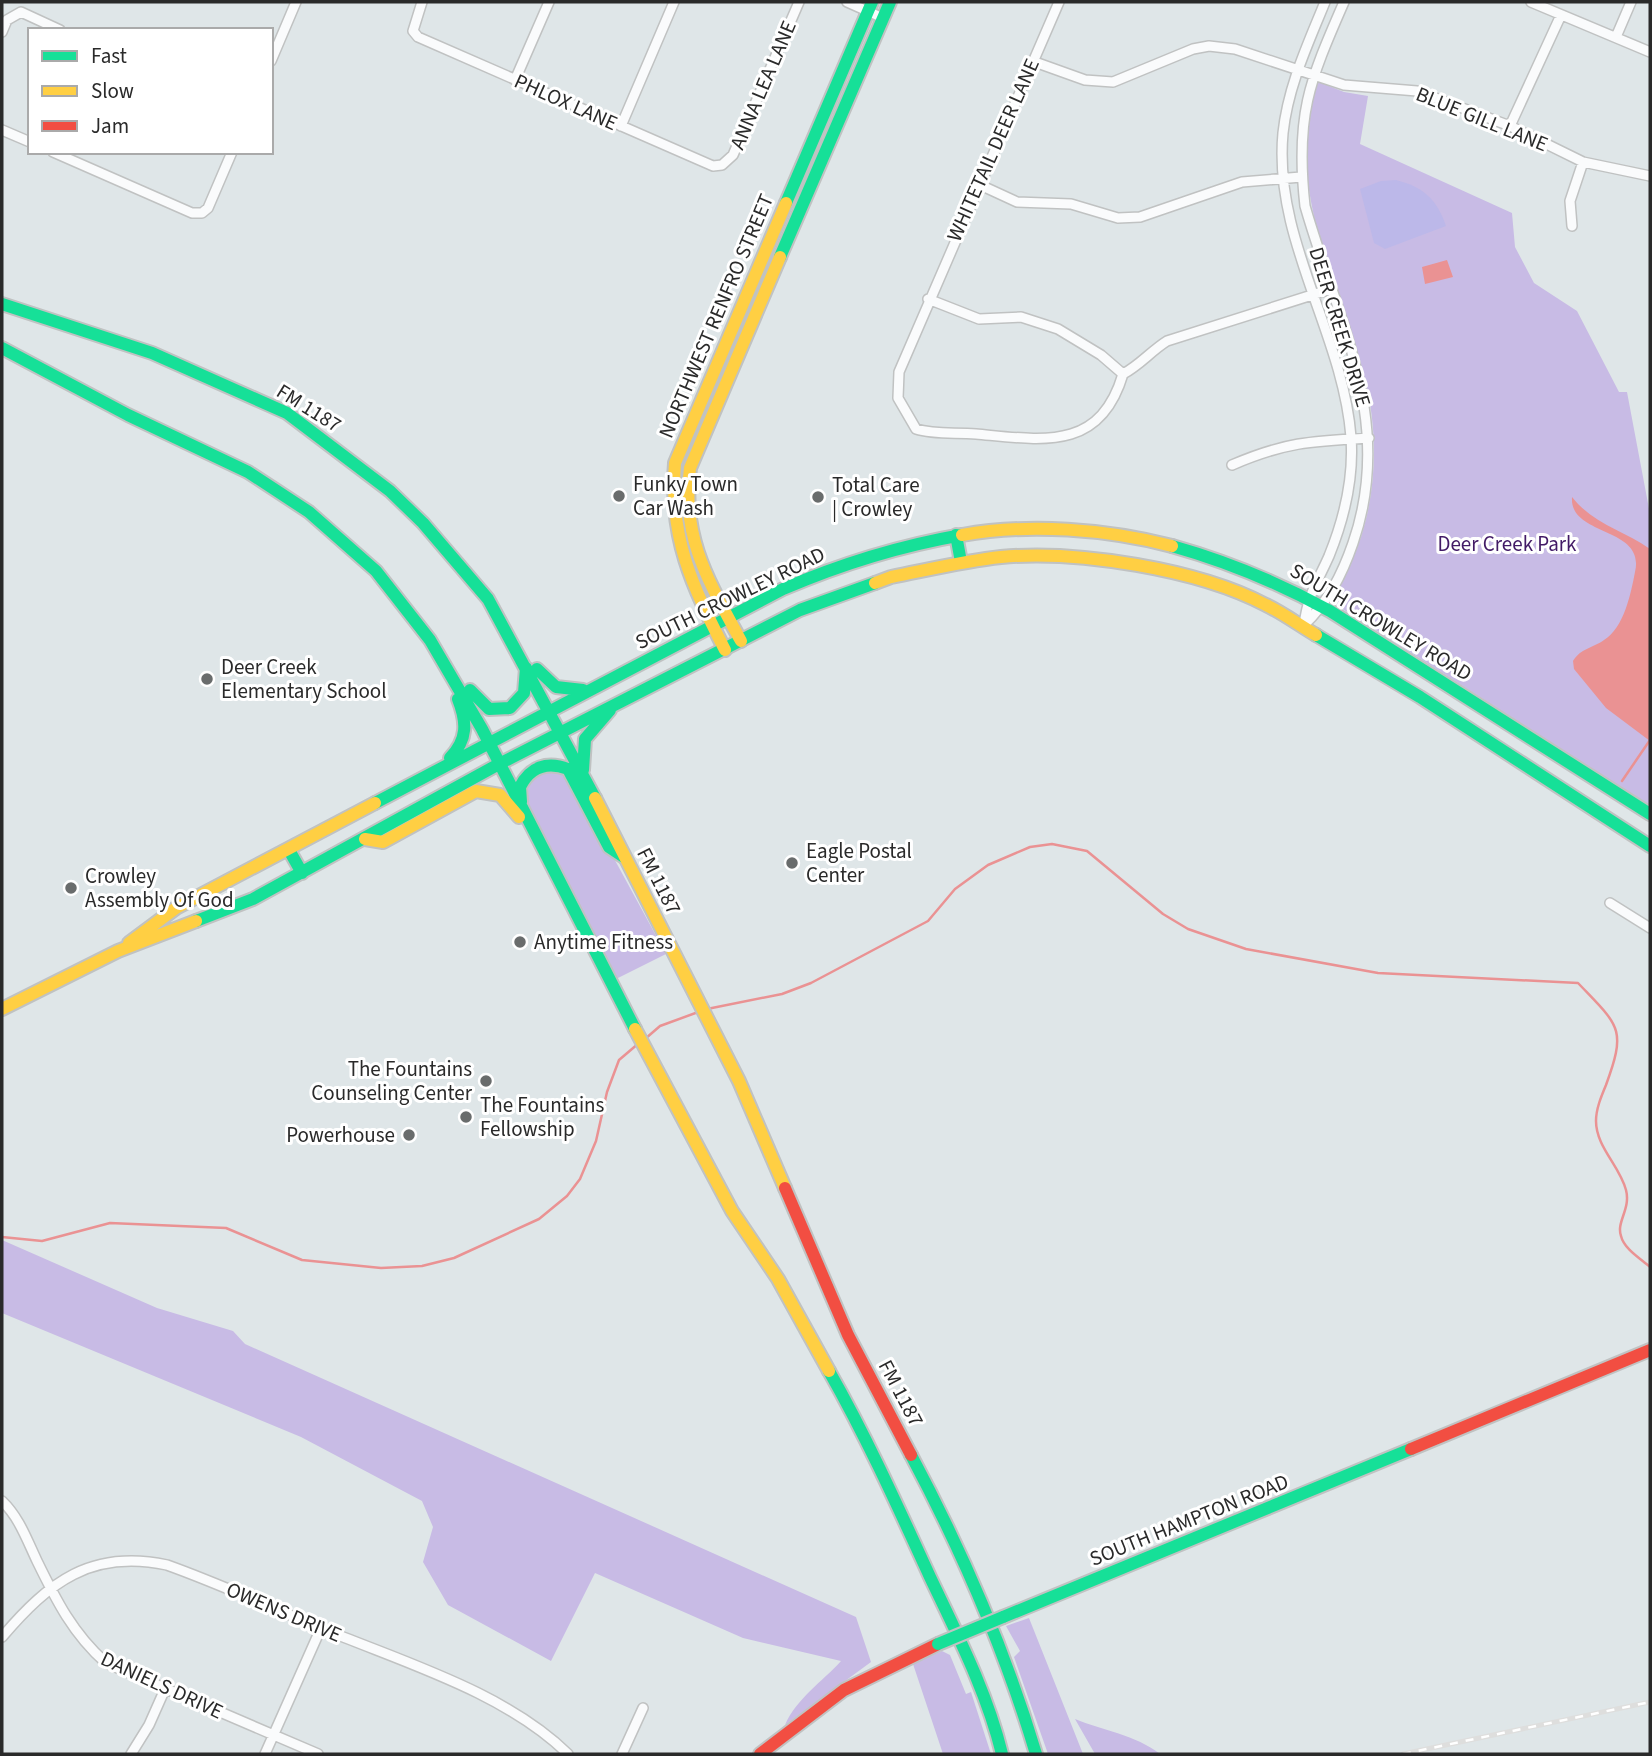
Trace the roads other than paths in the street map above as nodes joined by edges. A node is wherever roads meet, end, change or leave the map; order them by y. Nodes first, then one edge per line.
1 (422, 2) edge
2 (549, 2) edge
3 (674, 2) edge
4 (799, 2) edge
5 (847, 2) edge
6 (890, 2) edge
7 (1059, 2) edge
8 (1325, 2) edge
9 (1344, 2) edge
10 (1531, 2) edge
11 (1631, 2) edge
12 (293, 3) edge
13 (869, 6) edge
14 (1561, 15) junction
15 (883, 18) junction
16 (56, 28) edge
17 (2, 32) edge
18 (1616, 37) junction
19 (1650, 52) edge
20 (273, 56) edge
21 (1032, 61) junction
22 (1297, 70) junction
23 (1312, 74) junction
24 (515, 80) junction
25 (621, 126) junction
26 (1510, 127) junction
27 (2, 130) edge
28 (28, 141) edge
29 (58, 154) edge
30 (231, 154) edge
31 (1584, 162) junction
32 (722, 165) joint
33 (1650, 176) edge
34 (1301, 177) junction
35 (1284, 179) junction
36 (978, 184) junction
37 (1572, 226) dead end
38 (1331, 289) junction
39 (1314, 295) junction
40 (928, 299) junction
41 (2, 304) edge
42 (2, 348) edge
43 (1123, 374) junction
44 (1369, 438) junction
45 (1351, 439) junction
46 (1231, 464) dead end
47 (685, 494) junction
48 (670, 496) junction
49 (956, 535) junction
50 (361, 556) junction
51 (961, 562) junction
52 (1308, 597) junction
53 (488, 599) junction
54 (1324, 607) junction
55 (728, 617) junction
56 (713, 625) junction
57 (1304, 625) junction
58 (741, 641) junction
59 (725, 650) junction
60 (522, 656) junction
61 (458, 685) junction
62 (590, 690) junction
63 (611, 706) junction
64 (550, 710) junction
65 (562, 732) junction
66 (488, 741) junction
67 (499, 764) junction
68 (439, 768) junction
69 (583, 774) junction
70 (523, 812) junction
71 (1650, 814) edge
72 (365, 839) junction
73 (1650, 846) edge
74 (289, 850) junction
75 (624, 858) junction
76 (302, 873) junction
77 (1610, 903) dead end
78 (1650, 928) edge
79 (118, 951) junction
80 (596, 954) junction
81 (2, 1009) edge
82 (1650, 1350) edge
83 (2, 1501) edge
84 (50, 1587) junction
85 (321, 1628) junction
86 (2, 1637) edge
87 (165, 1689) junction
88 (643, 1708) dead end
89 (272, 1735) junction
90 (131, 1754) edge
91 (265, 1754) edge
92 (318, 1754) edge
93 (568, 1754) edge
94 (622, 1754) edge
95 (760, 1754) edge
96 (1002, 1754) edge
97 (1036, 1754) edge

1 - 24 street, PHLOX LANE
2 - 24 street
3 - 25 street
4 - 32 street, ANNA LEA LANE
5 - 13 street
6 - 15 main road, NORTHWEST RENFRO STREET
7 - 21 street, WHITETAIL DEER LANE
8 - 22 street, DEER CREEK DRIVE
9 - 23 street, DEER CREEK DRIVE
10 - 14 street
11 - 18 street
12 - 20 street
13 - 15 street
13 - 48 main road, NORTHWEST RENFRO STREET
14 - 18 street
14 - 26 street
15 - 47 main road, NORTHWEST RENFRO STREET
16 - 17 street
18 - 19 street
21 - 22 street, BLUE GILL LANE
21 - 36 street, WHITETAIL DEER LANE
22 - 23 street, BLUE GILL LANE
22 - 35 street, DEER CREEK DRIVE
23 - 26 street, BLUE GILL LANE
23 - 34 street, DEER CREEK DRIVE
24 - 25 street, PHLOX LANE
25 - 32 street, PHLOX LANE
26 - 31 street, BLUE GILL LANE
27 - 28 street
29 - 30 street
31 - 33 street, BLUE GILL LANE
31 - 37 street
34 - 35 street
34 - 38 street, DEER CREEK DRIVE
35 - 36 street
35 - 39 street, DEER CREEK DRIVE
36 - 40 street, WHITETAIL DEER LANE
38 - 39 street
38 - 44 street, DEER CREEK DRIVE
39 - 43 street
39 - 45 street, DEER CREEK DRIVE
40 - 43 street
40 - 43 street, WHITETAIL DEER LANE
41 - 53 main road, FM 1187 / FM 1187
42 - 50 main road
44 - 45 street
44 - 54 street, DEER CREEK DRIVE
45 - 46 street
45 - 52 street, DEER CREEK DRIVE
47 - 48 main road
47 - 55 main road, NORTHWEST RENFRO STREET
48 - 56 main road, NORTHWEST RENFRO STREET
49 - 51 main road
49 - 52 main road, SOUTH CROWLEY ROAD
49 - 55 main road, SOUTH CROWLEY ROAD
50 - 60 main road
50 - 61 main road
51 - 57 main road, SOUTH CROWLEY ROAD
51 - 58 main road, SOUTH CROWLEY ROAD
52 - 54 main road, SOUTH CROWLEY ROAD
52 - 57 street, DEER CREEK DRIVE
53 - 60 main road, FM 1187 / FM 1187
53 - 62 main road
54 - 57 street, DEER CREEK DRIVE
54 - 71 main road, SOUTH CROWLEY ROAD
55 - 56 main road, SOUTH CROWLEY ROAD
55 - 58 main road, NORTHWEST RENFRO STREET
56 - 59 main road, NORTHWEST RENFRO STREET
56 - 62 main road, SOUTH CROWLEY ROAD
57 - 73 main road, SOUTH CROWLEY ROAD
58 - 59 main road, SOUTH CROWLEY ROAD
59 - 63 main road, SOUTH CROWLEY ROAD
60 - 64 main road, FM 1187 / FM 1187
61 - 66 main road
61 - 68 main road
62 - 64 main road, SOUTH CROWLEY ROAD
63 - 65 main road, SOUTH CROWLEY ROAD
63 - 69 main road
64 - 65 main road, FM 1187 / FM 1187
64 - 66 main road, SOUTH CROWLEY ROAD
65 - 67 main road, SOUTH CROWLEY ROAD
65 - 69 main road, FM 1187 / FM 1187
66 - 67 main road
66 - 68 main road, SOUTH CROWLEY ROAD
67 - 70 main road
67 - 72 main road, SOUTH CROWLEY ROAD
68 - 74 main road, SOUTH CROWLEY ROAD
69 - 75 main road, FM 1187 / FM 1187
70 - 75 main road
70 - 80 main road
72 - 76 main road, SOUTH CROWLEY ROAD
72 - 80 main road
74 - 76 main road
74 - 79 main road, SOUTH CROWLEY ROAD
75 - 97 main road, FM 1187 / FM 1187
76 - 79 main road, SOUTH CROWLEY ROAD
77 - 78 street
79 - 81 main road, SOUTH CROWLEY ROAD
80 - 96 main road
82 - 95 main road, SOUTH HAMPTON ROAD, bridge
83 - 84 street, DANIELS DRIVE
84 - 85 street, OWENS DRIVE
84 - 86 street, OWENS DRIVE
84 - 87 street, DANIELS DRIVE
85 - 89 street
85 - 93 street, OWENS DRIVE
87 - 89 street, DANIELS DRIVE
87 - 90 street
88 - 94 street
89 - 91 street
89 - 92 street, DANIELS DRIVE

